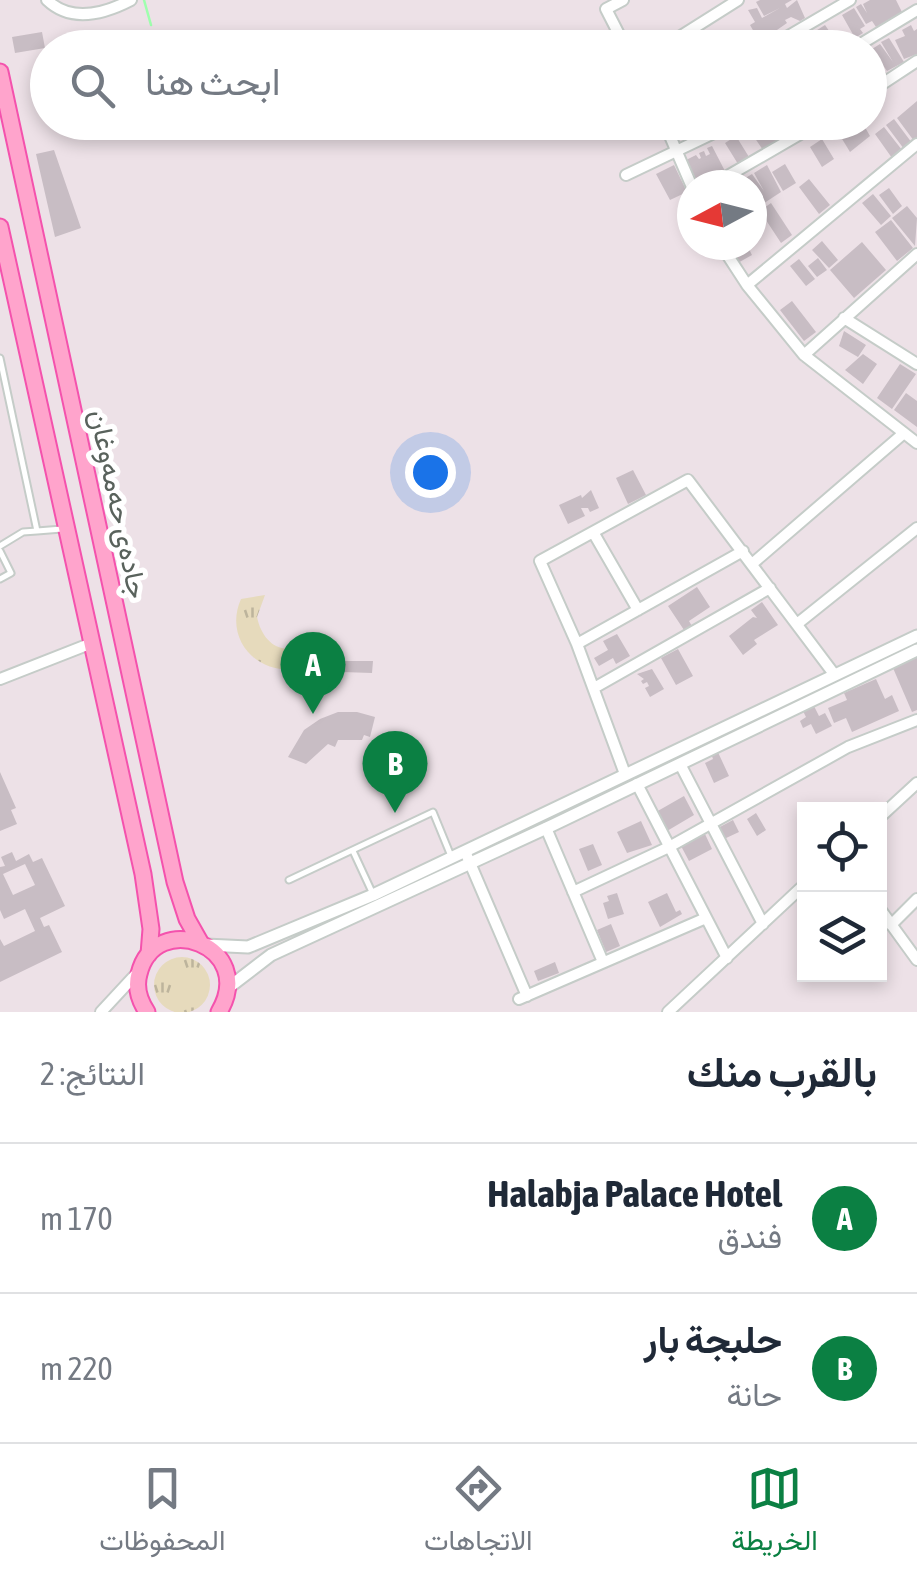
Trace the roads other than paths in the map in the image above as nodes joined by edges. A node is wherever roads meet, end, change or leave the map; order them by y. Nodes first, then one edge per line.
1 (48, 0) edge
2 (131, 0) edge
3 (623, 0) edge
4 (738, 0) edge
5 (850, 0) edge
6 (917, 10) edge
7 (617, 30) edge
8 (690, 30) edge
9 (799, 30) edge
10 (884, 30) edge
11 (917, 61) edge
12 (0, 72) edge
13 (887, 81) edge
14 (673, 140) edge
15 (700, 140) edge
16 (791, 140) edge
17 (917, 144) edge
18 (678, 151) junction
19 (685, 170) edge
20 (738, 170) edge
21 (626, 174) dead end
22 (0, 227) edge
23 (917, 254) edge
24 (730, 260) edge
25 (5, 273) edge
26 (746, 286) junction
27 (844, 318) junction
28 (804, 354) junction
29 (0, 358) edge
30 (917, 364) edge
31 (904, 433) junction
32 (917, 443) edge
33 (67, 528) junction
34 (37, 531) junction
35 (594, 532) junction
36 (915, 533) edge
37 (0, 549) edge
38 (743, 552) junction
39 (752, 564) junction
40 (0, 579) edge
41 (770, 588) junction
42 (638, 610) junction
43 (797, 624) junction
44 (917, 636) edge
45 (92, 643) junction
46 (576, 644) junction
47 (917, 650) edge
48 (834, 674) junction
49 (0, 679) edge
50 (594, 688) junction
51 (917, 720) edge
52 (728, 733) junction
53 (680, 764) junction
54 (625, 774) junction
55 (637, 784) junction
56 (917, 784) edge
57 (887, 811) edge
58 (711, 824) junction
59 (546, 828) junction
60 (669, 846) junction
61 (353, 850) junction
62 (467, 856) junction
63 (454, 862) junction
64 (289, 880) dead end
65 (573, 892) junction
66 (797, 892) edge
67 (376, 899) junction
68 (917, 899) edge
69 (706, 918) junction
70 (887, 919) edge
71 (764, 924) junction
72 (891, 925) junction
73 (203, 944) junction
74 (149, 954) junction
75 (727, 958) junction
76 (917, 960) edge
77 (603, 962) junction
78 (140, 970) junction
79 (228, 988) junction
80 (101, 1012) edge
81 (147, 1012) edge
82 (220, 1012) edge
83 (668, 1012) edge

1 - 2 street
3 - 7 street
4 - 8 street
5 - 9 street
6 - 10 street
11 - 13 street
12 - 73 main road, جادەی حەمەوغان
14 - 18 street
15 - 18 street
16 - 20 street
17 - 26 street
18 - 19 street
18 - 21 street
22 - 25 main road, جادەی حەمەوغان
23 - 27 street
24 - 26 street
25 - 33 main road, جادەی حەمەوغان
26 - 28 street
27 - 28 street
27 - 30 street
28 - 31 street
29 - 34 lane
31 - 32 street
31 - 39 street
33 - 34 lane
33 - 45 main road, جادەی حەمەوغان
34 - 37 lane
35 - 38 street
35 - 42 street
35 - 46 street
36 - 43 street
37 - 40 lane
38 - 39 street
38 - 42 street
39 - 41 street
41 - 43 street
41 - 50 street
42 - 46 street
43 - 48 street
44 - 48 street
45 - 49 street
45 - 74 main road, جادەی حەمەوغان
46 - 50 street
47 - 52 street
48 - 52 street
50 - 54 street
51 - 58 street
52 - 53 street
52 - 54 street
53 - 55 street
53 - 58 street
54 - 62 street
55 - 59 street
55 - 60 street
56 - 57 street
58 - 60 street
58 - 71 street
59 - 62 street
59 - 65 street
60 - 65 street
60 - 69 street
61 - 63 lane
61 - 64 lane
61 - 67 lane
62 - 63 street
62 - 77 street
63 - 67 street
65 - 77 street
66 - 71 street
67 - 73 street
67 - 79 street
68 - 72 street
69 - 75 street
69 - 77 street
70 - 72 street
71 - 75 street
72 - 76 street
73 - 74 main road
73 - 79 main road, جادەی حەمەوغان
74 - 78 main road
75 - 83 street
78 - 80 street
78 - 81 main road
79 - 82 main road

